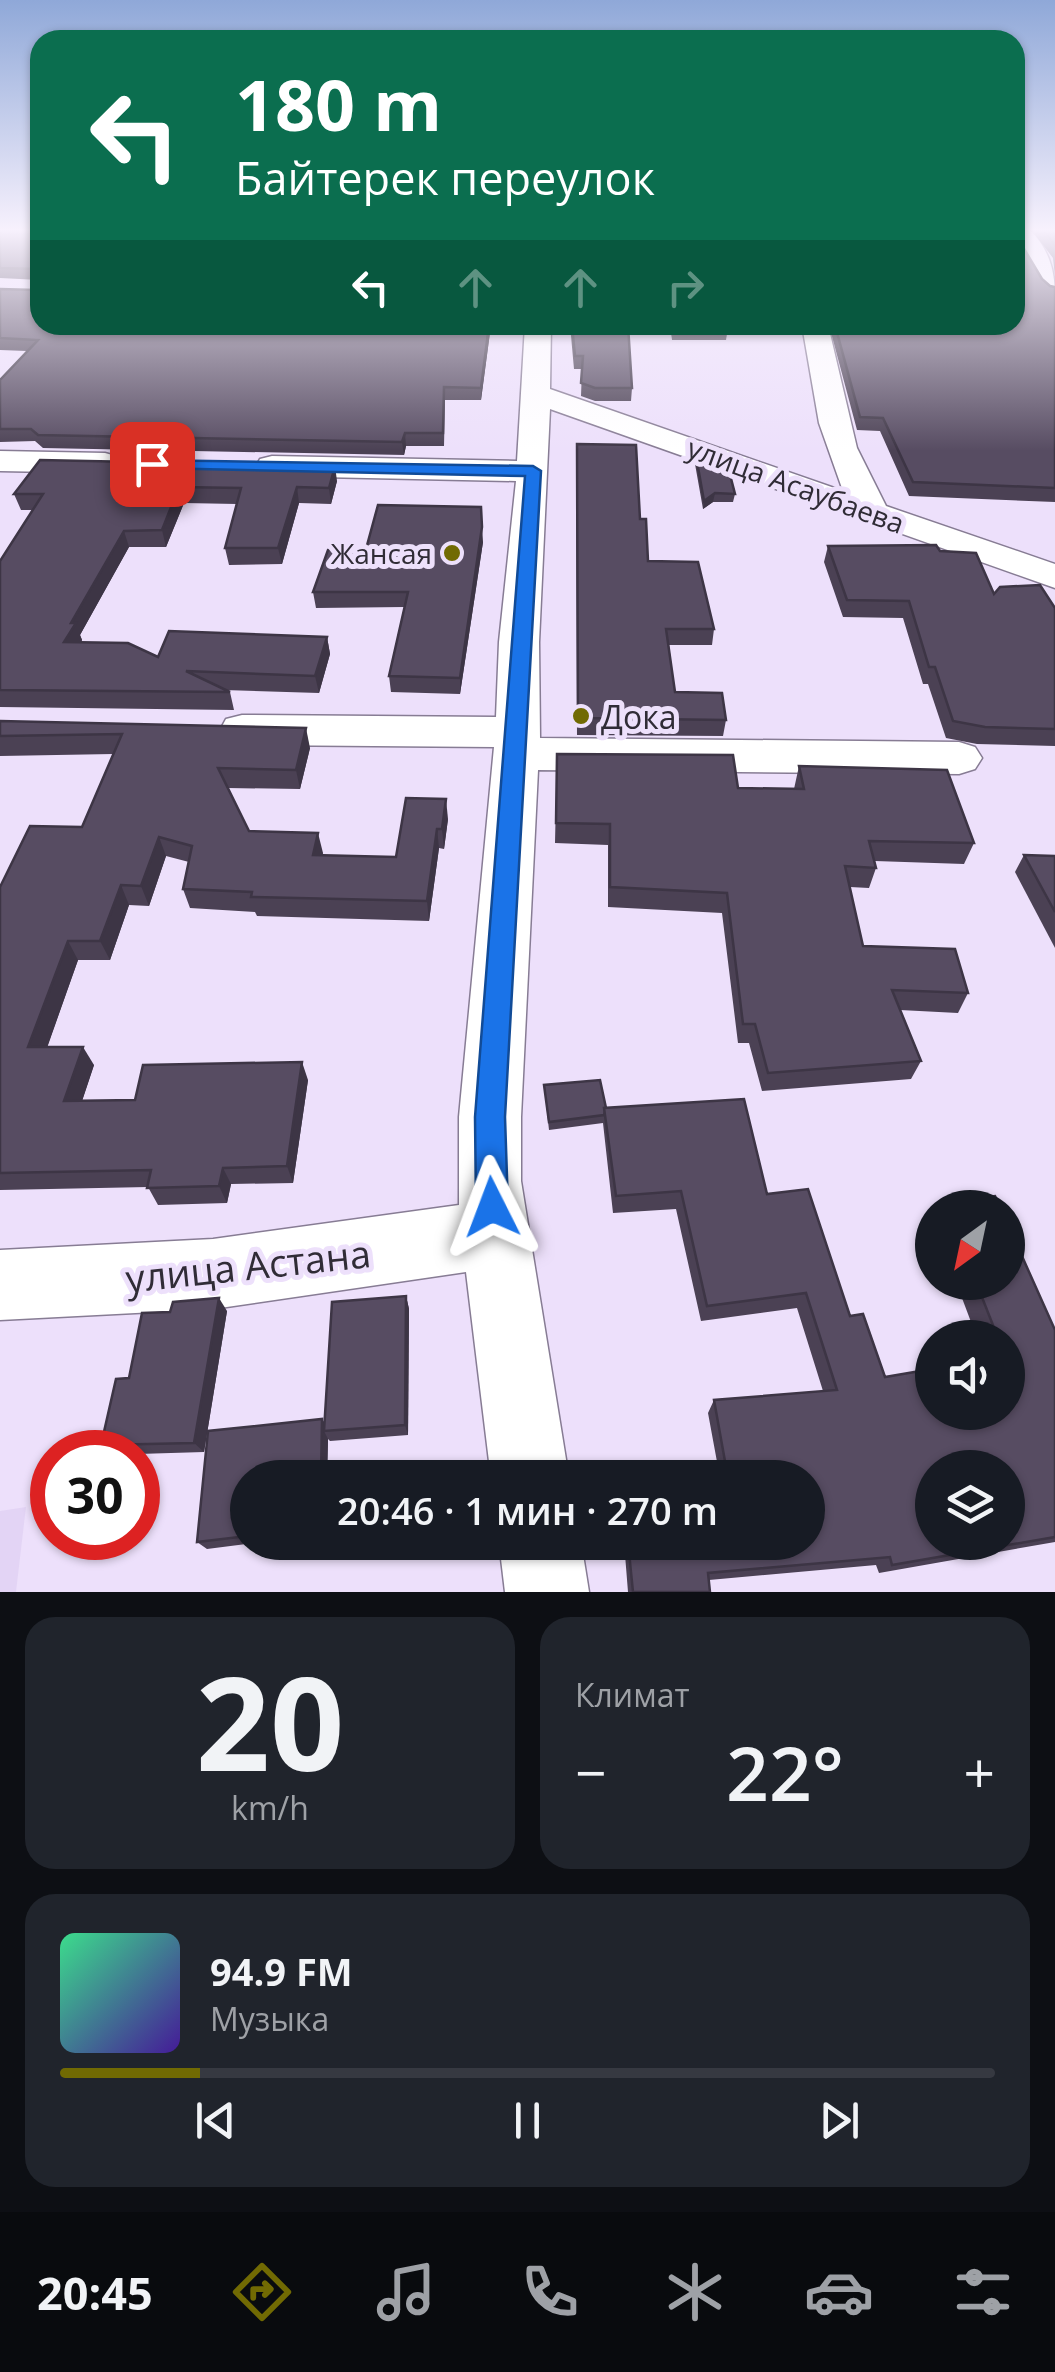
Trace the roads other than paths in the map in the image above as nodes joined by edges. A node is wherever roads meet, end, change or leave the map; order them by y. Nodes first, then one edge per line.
1 (538, 335) edge
2 (817, 335) edge
3 (536, 394) junction
4 (0, 460) edge
5 (138, 463) edge
6 (237, 465) edge
7 (533, 471) junction
8 (874, 513) junction
9 (1055, 576) edge
10 (192, 730) edge
11 (518, 743) junction
12 (959, 758) dead end
13 (495, 1234) junction
14 (0, 1285) edge
15 (527, 1460) edge
16 (543, 1560) edge
17 (548, 1592) edge

1 - 3 street
2 - 8 street
3 - 7 street
3 - 8 street, улица Асаубаева
4 - 5 street
6 - 7 street
7 - 11 street
8 - 9 street, улица Асаубаева
10 - 11 street
11 - 12 street
11 - 13 street
13 - 14 street, улица Астана
13 - 15 street
16 - 17 street

